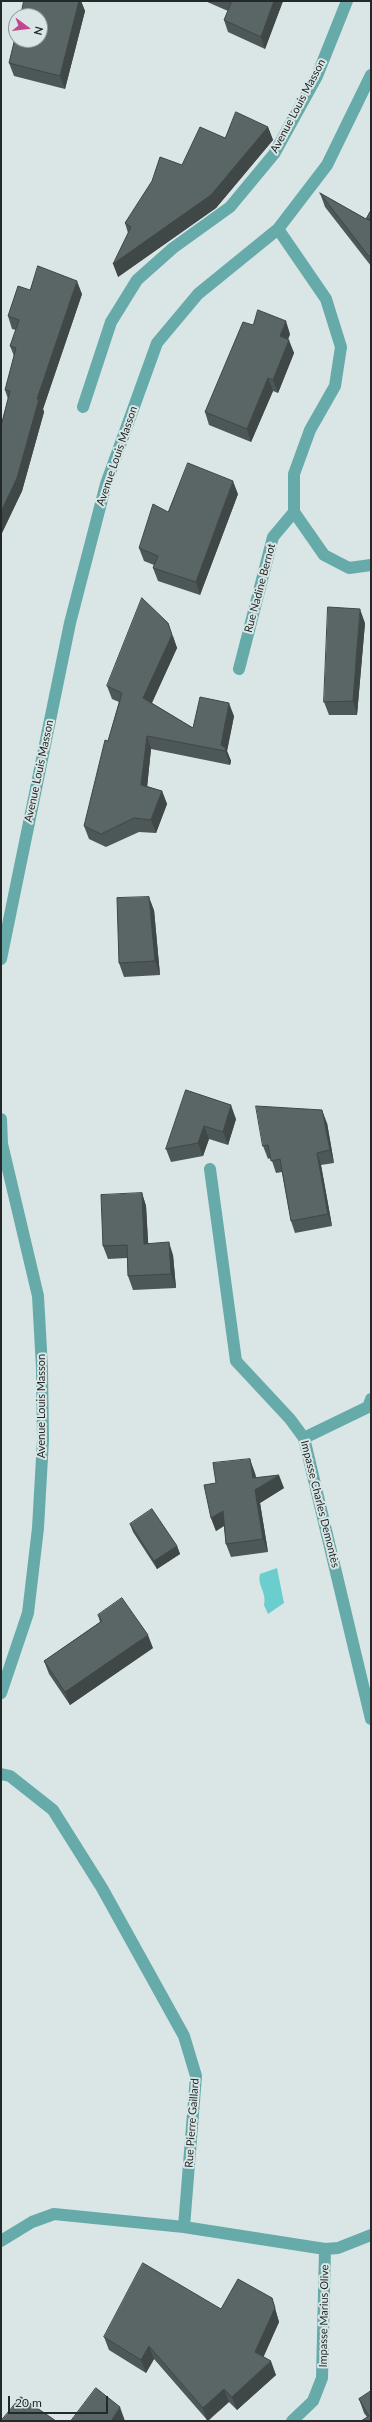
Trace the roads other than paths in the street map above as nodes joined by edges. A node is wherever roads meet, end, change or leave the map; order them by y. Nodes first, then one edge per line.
1 (347, 1) edge
2 (371, 75) edge
3 (278, 229) junction
4 (83, 407) dead end
5 (294, 512) junction
6 (371, 566) edge
7 (239, 669) dead end
8 (1, 959) edge
9 (1, 1119) edge
10 (210, 1169) dead end
11 (371, 1399) edge
12 (304, 1438) junction
13 (1, 1693) edge
14 (371, 1719) edge
15 (1, 1774) edge
16 (184, 2226) junction
17 (371, 2235) edge
18 (1, 2241) edge
19 (325, 2249) junction
20 (292, 2421) edge

1 - 4 street, Avenue Louis Masson
2 - 3 street, Avenue Louis Masson
3 - 5 street
3 - 8 street, Avenue Louis Masson
5 - 6 street
5 - 7 street, Rue Nadine Bernot
9 - 13 street, Avenue Louis Masson
10 - 12 street, Impasse Charles Demontès
11 - 12 street
12 - 14 street, Impasse Charles Demontès
15 - 16 street, Rue Pierre Gaillard
16 - 18 street
16 - 19 street
17 - 19 street
19 - 20 street, Impasse Marius Olive

